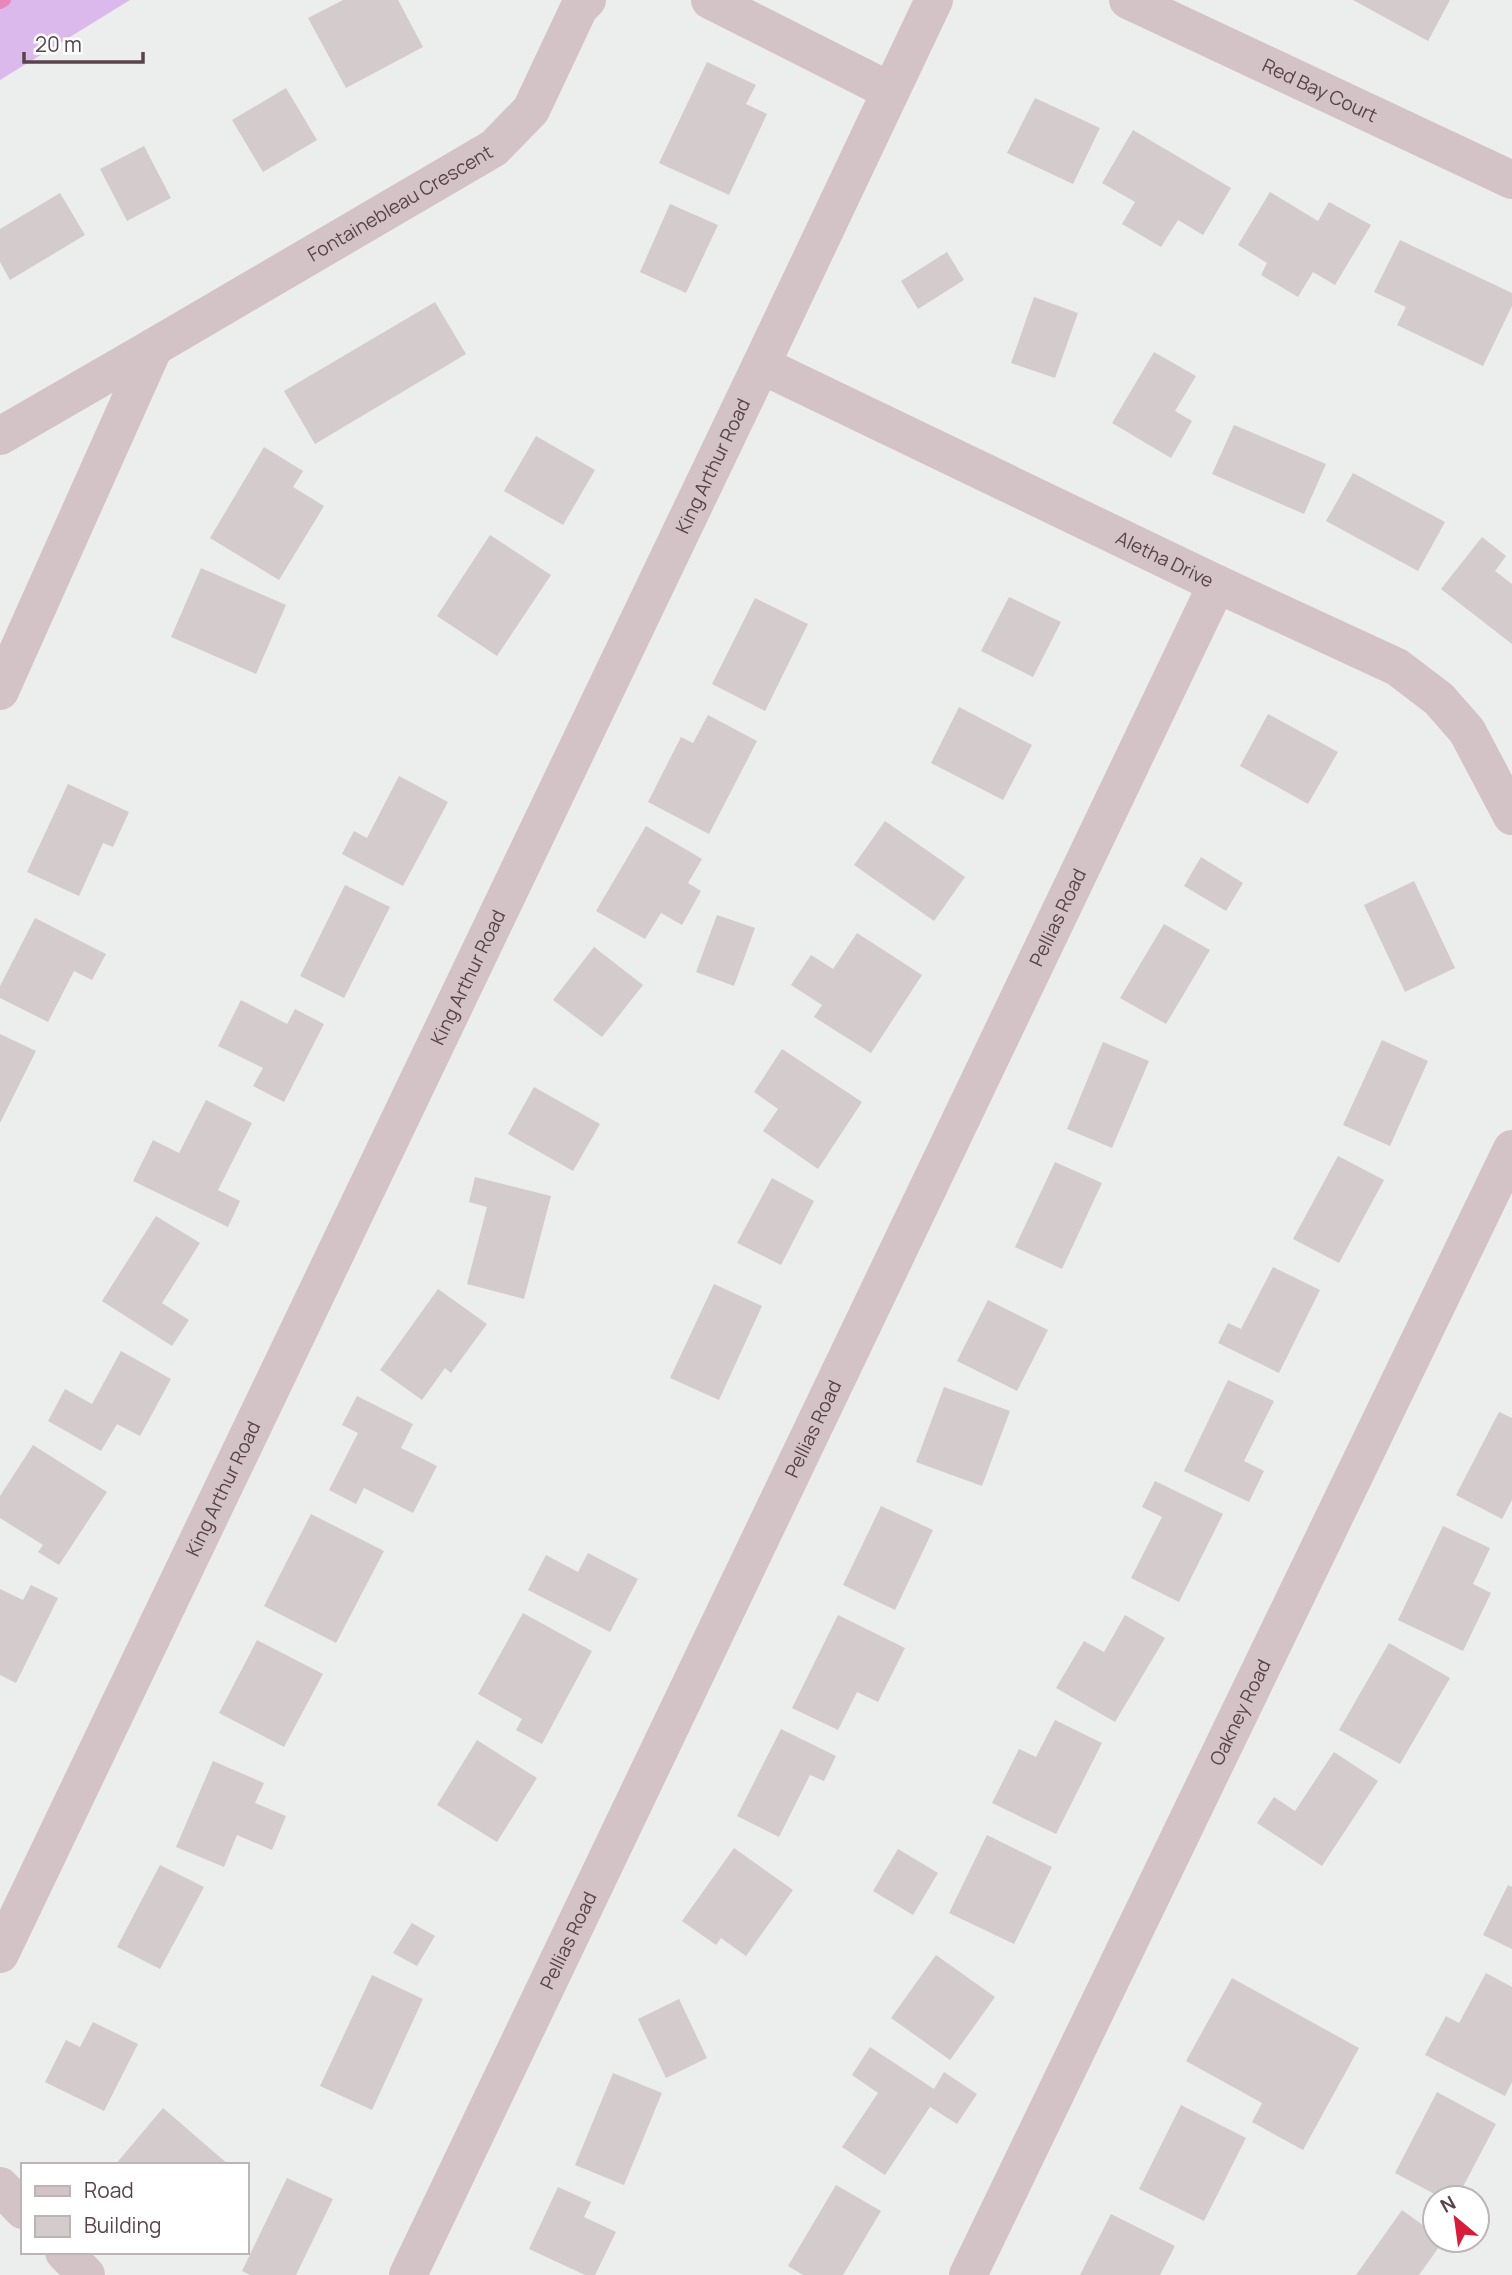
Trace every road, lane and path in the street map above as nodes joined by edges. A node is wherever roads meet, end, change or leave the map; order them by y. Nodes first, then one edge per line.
1 (587, 0) edge
2 (710, 0) edge
3 (934, 0) edge
4 (1128, 0) edge
5 (890, 92) junction
6 (1512, 180) edge
7 (154, 347) junction
8 (761, 365) junction
9 (0, 436) edge
10 (1217, 584) junction
11 (0, 691) edge
12 (1512, 816) edge
13 (1512, 1149) edge
14 (0, 1954) edge
15 (0, 2186) edge
16 (21, 2208) edge
17 (66, 2254) edge
18 (86, 2275) edge
19 (408, 2275) edge
20 (968, 2275) edge

1 - 7 street, Fontainebleau Crescent
2 - 5 street
3 - 5 street, King Arthur Road
4 - 6 street, Red Bay Court
5 - 8 street, King Arthur Road
7 - 9 street, Fontainebleau Crescent
7 - 11 street
8 - 10 street, Aletha Drive
8 - 14 street, King Arthur Road
10 - 12 street, Aletha Drive
10 - 19 street, Pellias Road
13 - 20 street, Oakney Road
15 - 16 street
17 - 18 street

